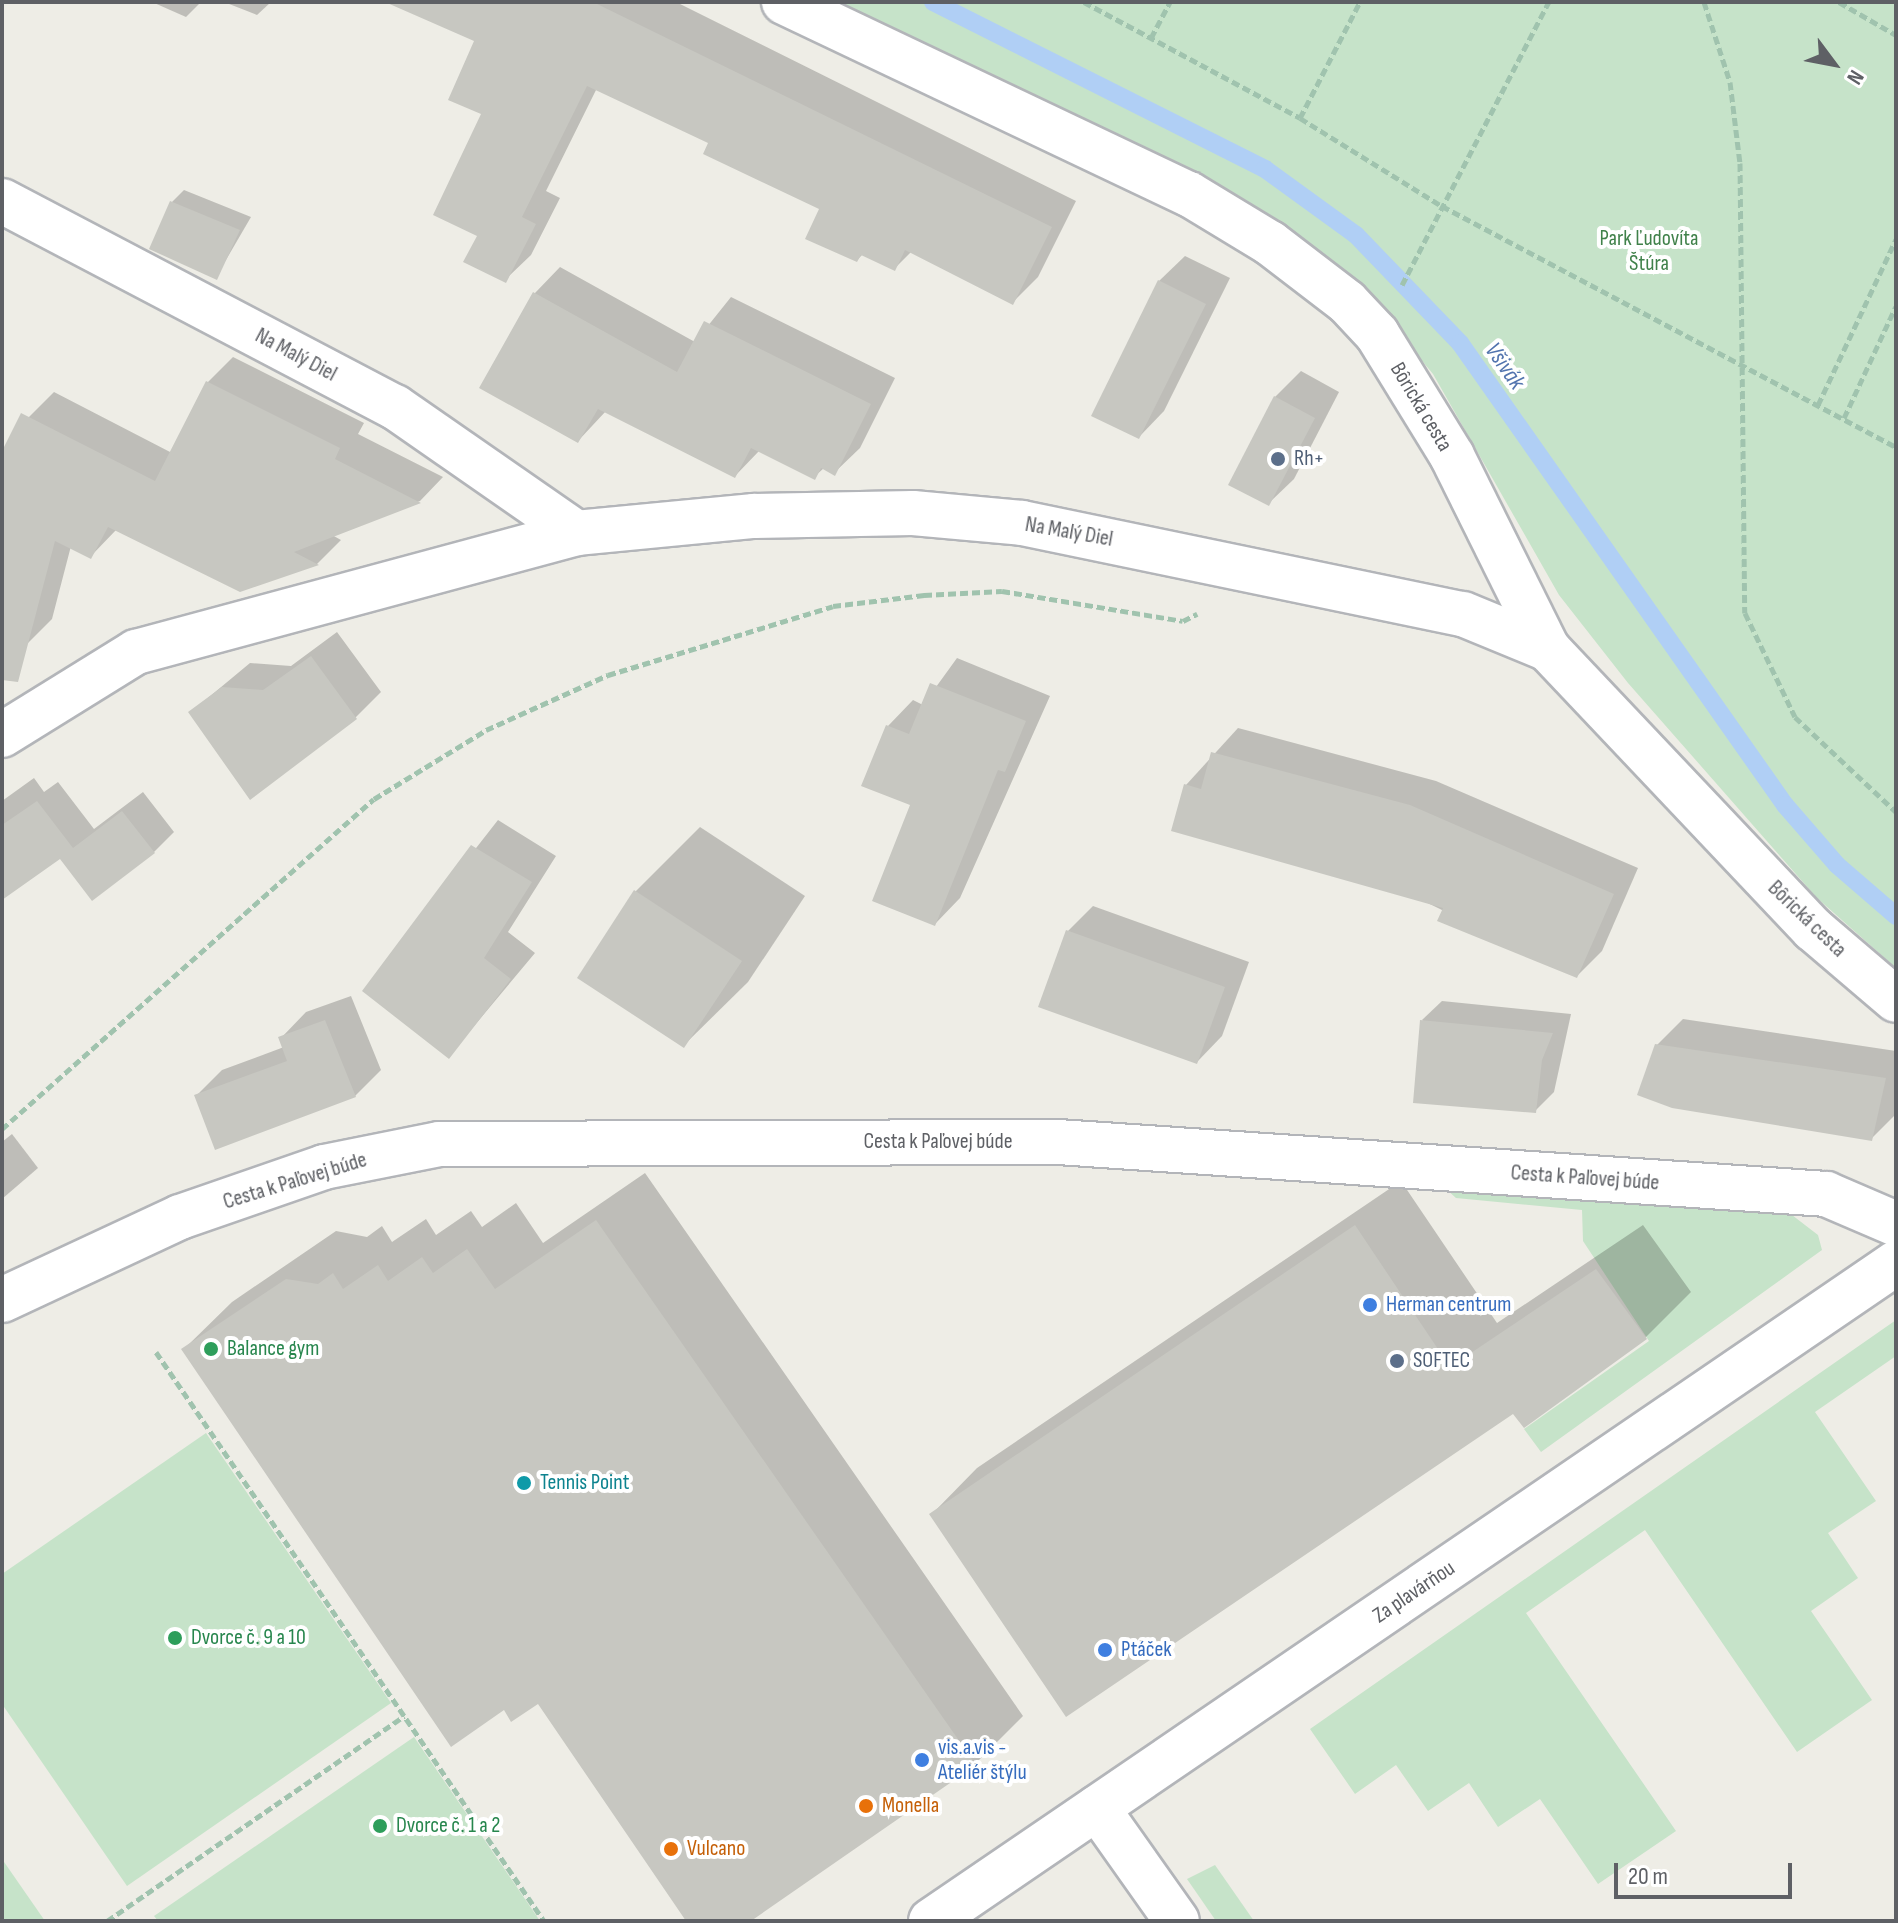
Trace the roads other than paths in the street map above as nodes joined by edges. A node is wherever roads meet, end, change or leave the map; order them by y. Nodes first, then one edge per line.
1 (784, 2) edge
2 (2, 201) edge
3 (576, 533) junction
4 (1548, 649) junction
5 (2, 735) edge
6 (1896, 1000) edge
7 (1896, 1224) edge
8 (1896, 1263) edge
9 (2, 1300) edge
10 (1097, 1808) junction
11 (931, 1921) edge
12 (1177, 1921) edge

1 - 4 street, Bôrická cesta
2 - 3 street, Na Malý Diel
3 - 4 street, Na Malý Diel
3 - 5 street, Na Malý Diel
4 - 6 street, Bôrická cesta
7 - 9 street, Cesta k Paľovej búde
8 - 10 street, Za plavárňou
10 - 11 street, Za plavárňou
10 - 12 street

